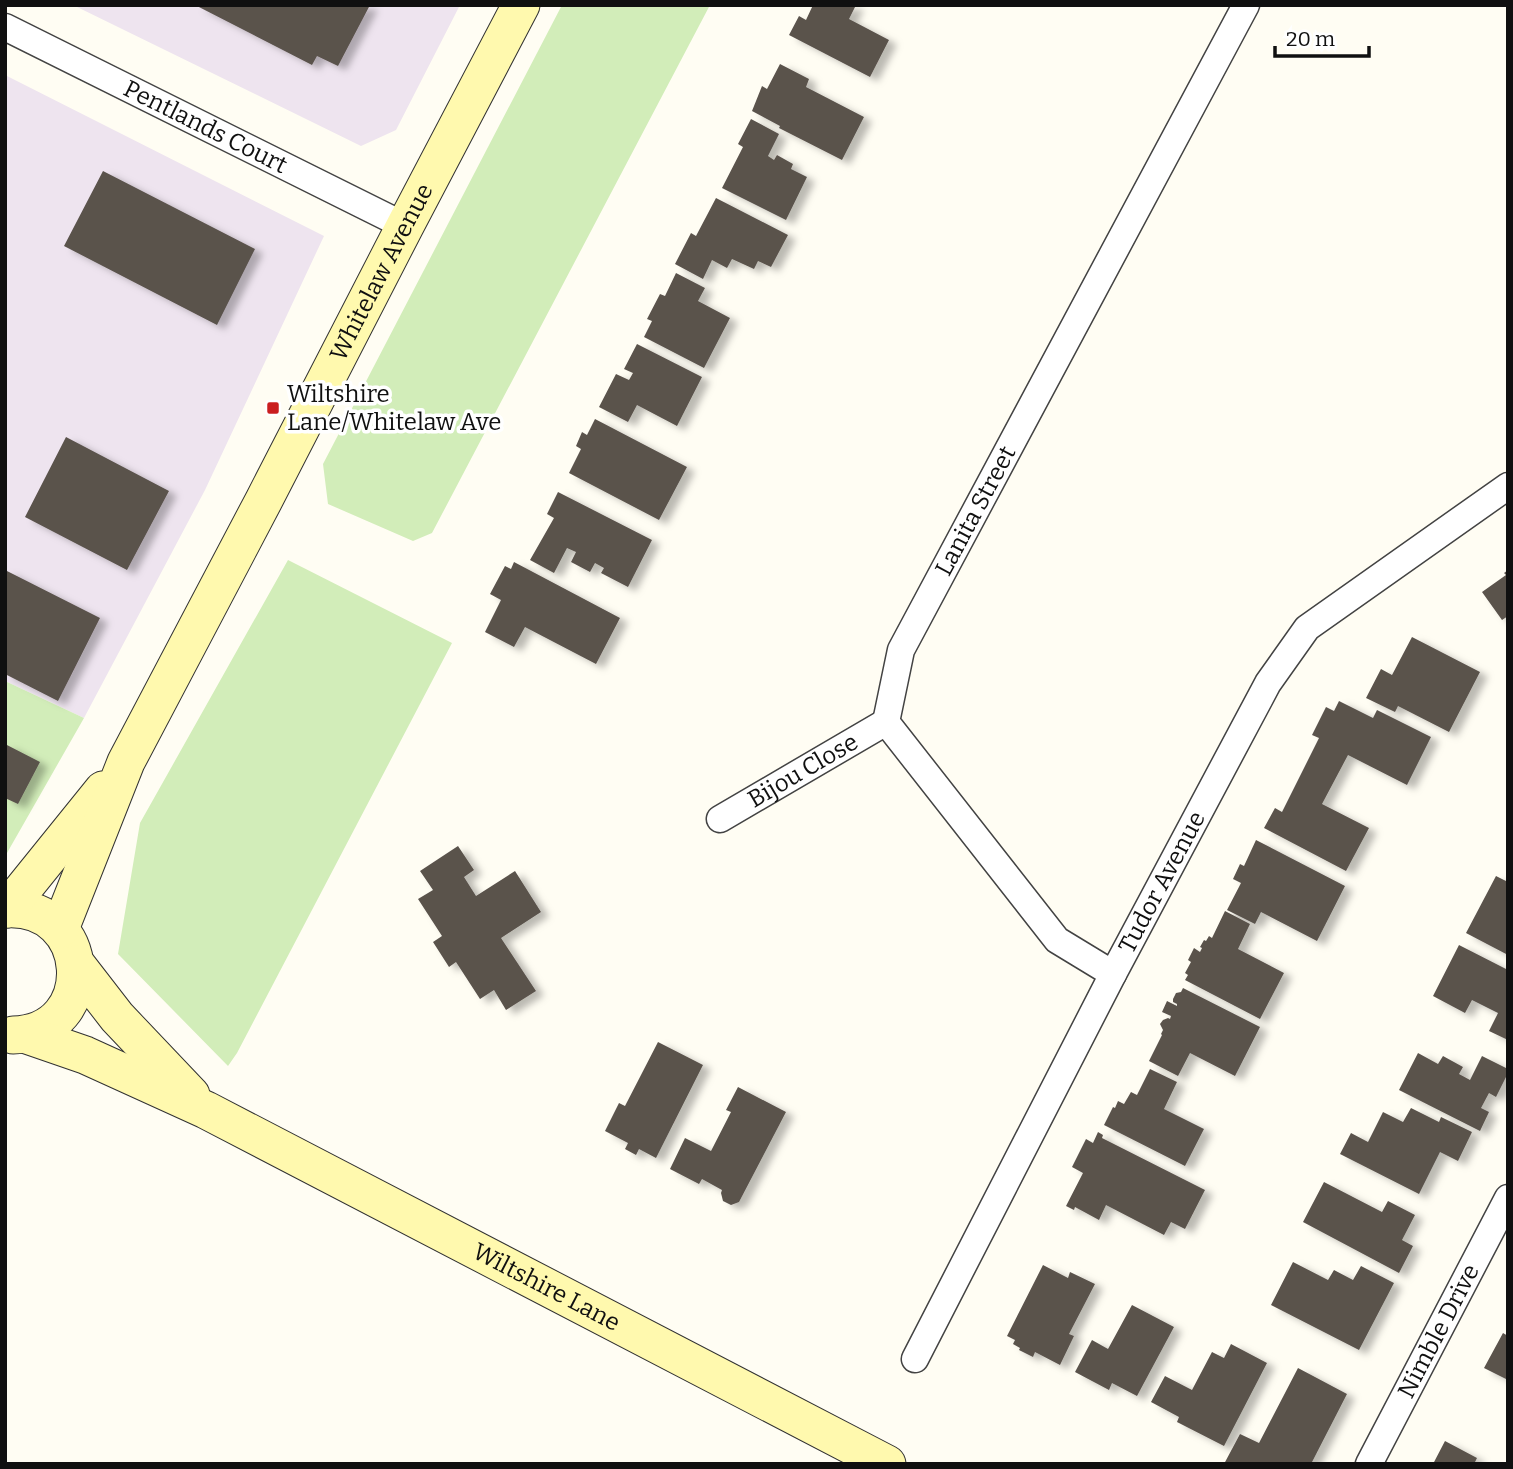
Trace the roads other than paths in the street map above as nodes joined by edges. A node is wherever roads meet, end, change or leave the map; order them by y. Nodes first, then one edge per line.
1 (521, 5) edge
2 (1246, 5) edge
3 (5, 27) edge
4 (405, 226) junction
5 (1508, 486) edge
6 (886, 723) junction
7 (126, 762) junction
8 (720, 819) dead end
9 (6, 909) edge
10 (60, 929) junction
11 (76, 964) junction
12 (1113, 974) junction
13 (16, 1035) edge
14 (206, 1110) junction
15 (1508, 1198) edge
16 (915, 1359) dead end
17 (887, 1464) edge
18 (1369, 1464) edge

1 - 4 main road, Whitelaw Avenue
2 - 6 street, Lanita Street
3 - 4 street, Pentlands Court
4 - 7 main road, Whitelaw Avenue
5 - 12 street, Tudor Avenue
6 - 8 street, Bijou Close
6 - 12 street
7 - 9 main road, Whitelaw Avenue
7 - 10 main road, Whitelaw Avenue
9 - 10 main road
10 - 11 main road, Wiltshire Lane
11 - 13 main road
11 - 14 main road, Wiltshire Lane
12 - 16 street, Tudor Avenue
13 - 14 main road, Wiltshire Lane
14 - 17 main road, Wiltshire Lane
15 - 18 street, Nimble Drive

